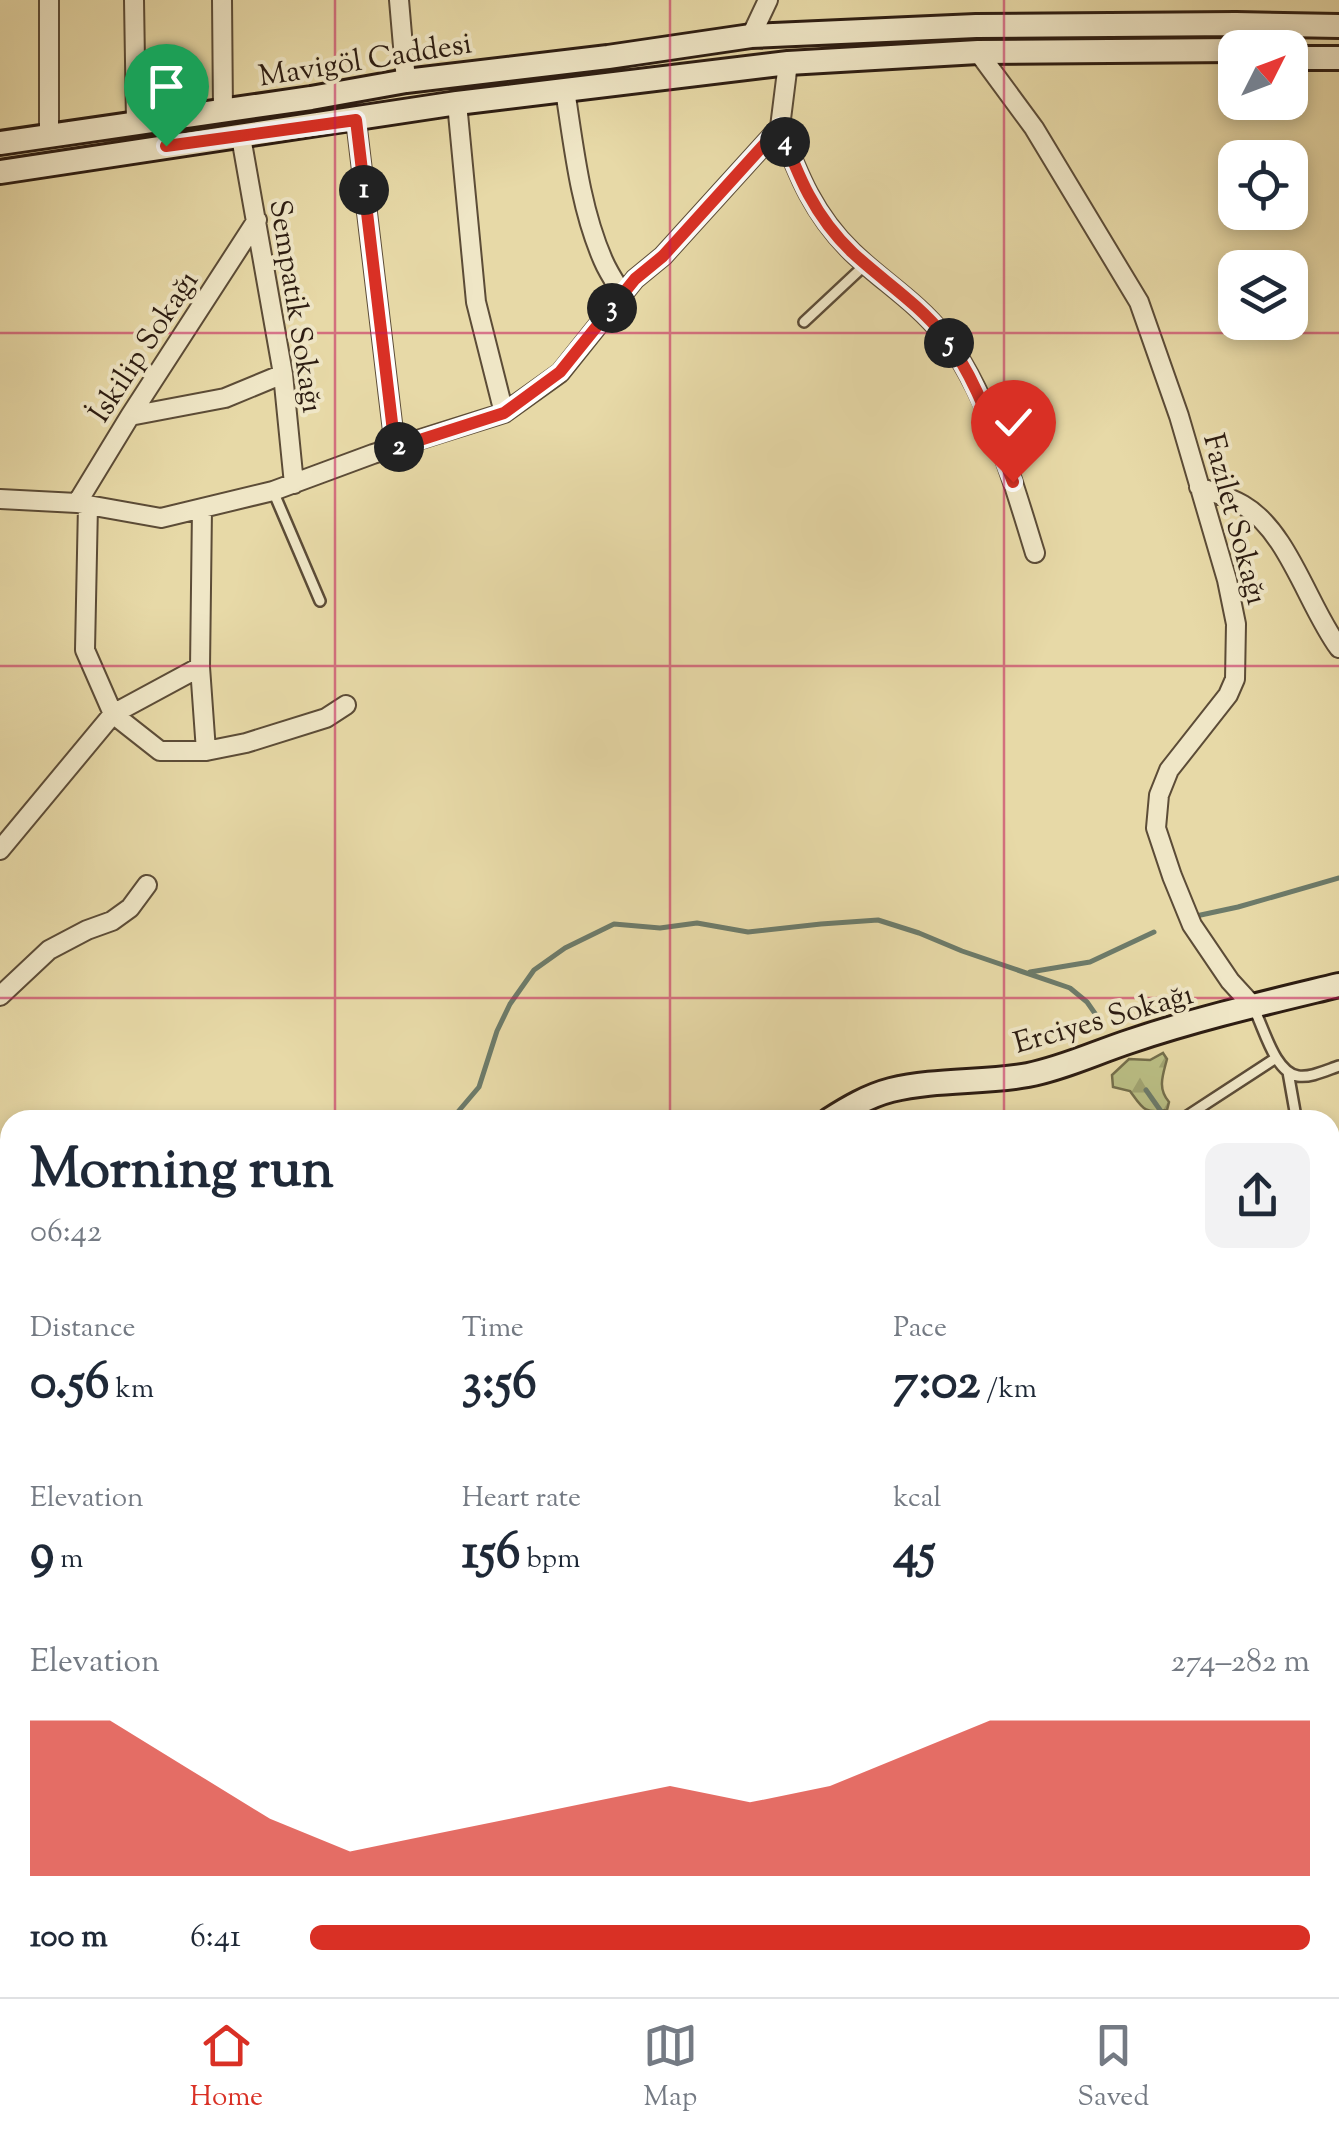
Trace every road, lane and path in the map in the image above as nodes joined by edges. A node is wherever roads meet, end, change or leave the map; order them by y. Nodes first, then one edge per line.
1 (49, 0) edge
2 (134, 0) edge
3 (222, 0) edge
4 (399, 0) edge
5 (768, 0) edge
6 (1339, 26) edge
7 (751, 36) junction
8 (1218, 50) edge
9 (978, 52) junction
10 (1308, 58) edge
11 (1339, 58) edge
12 (788, 63) junction
13 (406, 81) junction
14 (565, 90) junction
15 (457, 103) junction
16 (223, 111) junction
17 (356, 120) junction
18 (136, 122) junction
19 (780, 127) junction
20 (50, 134) junction
21 (241, 137) junction
22 (0, 143) edge
23 (0, 172) edge
24 (257, 220) junction
25 (866, 264) junction
26 (622, 295) junction
27 (804, 322) dead end
28 (284, 374) junction
29 (504, 413) junction
30 (130, 416) junction
31 (395, 448) junction
32 (294, 484) junction
33 (1199, 487) junction
34 (273, 491) junction
35 (0, 499) edge
36 (83, 504) junction
37 (202, 509) junction
38 (1036, 553) dead end
39 (320, 602) dead end
40 (1339, 648) edge
41 (200, 667) junction
42 (346, 705) dead end
43 (113, 714) junction
44 (206, 751) junction
45 (0, 850) edge
46 (147, 885) dead end
47 (1339, 985) edge
48 (0, 996) edge
49 (1252, 1005) junction
50 (1276, 1058) junction
51 (1339, 1066) edge
52 (1288, 1072) junction
53 (845, 1110) edge
54 (1196, 1110) edge
55 (1295, 1110) edge

1 - 20 street
2 - 18 street
3 - 16 street
4 - 13 street
5 - 7 street
6 - 7 main road, Mavigöl Caddesi
7 - 13 main road, Mavigöl Caddesi
8 - 9 main road, Mavigöl Caddesi
9 - 12 main road, Mavigöl Caddesi
9 - 33 street, Fazilet Sokağı
10 - 11 main road
12 - 14 main road, Mavigöl Caddesi
12 - 19 street
13 - 16 main road, Mavigöl Caddesi
14 - 15 main road, Mavigöl Caddesi
14 - 26 street
15 - 17 main road, Mavigöl Caddesi
15 - 29 street
16 - 18 main road, Mavigöl Caddesi
17 - 21 main road, Mavigöl Caddesi
17 - 31 street
18 - 20 main road, Mavigöl Caddesi
19 - 25 street
19 - 26 street
20 - 22 main road, Mavigöl Caddesi
21 - 23 main road, Mavigöl Caddesi
21 - 24 street, Sempatik Sokağı
24 - 28 street, Sempatik Sokağı
24 - 30 street, İskilip Sokağı
25 - 27 lane
25 - 38 street
26 - 29 street
28 - 30 street
28 - 32 street, Sempatik Sokağı
29 - 31 street
30 - 36 street, İskilip Sokağı
31 - 32 street
32 - 34 street
33 - 40 street
33 - 49 street, Fazilet Sokağı
34 - 37 street
34 - 39 lane
35 - 36 street
36 - 37 street
36 - 43 street
37 - 41 street
41 - 43 street
41 - 44 street
42 - 44 street
43 - 44 street
43 - 45 street
46 - 48 street
47 - 49 main road, Erciyes Sokağı
49 - 50 lane
49 - 53 main road, Erciyes Sokağı
50 - 52 lane
50 - 54 lane
51 - 52 lane
52 - 55 lane

